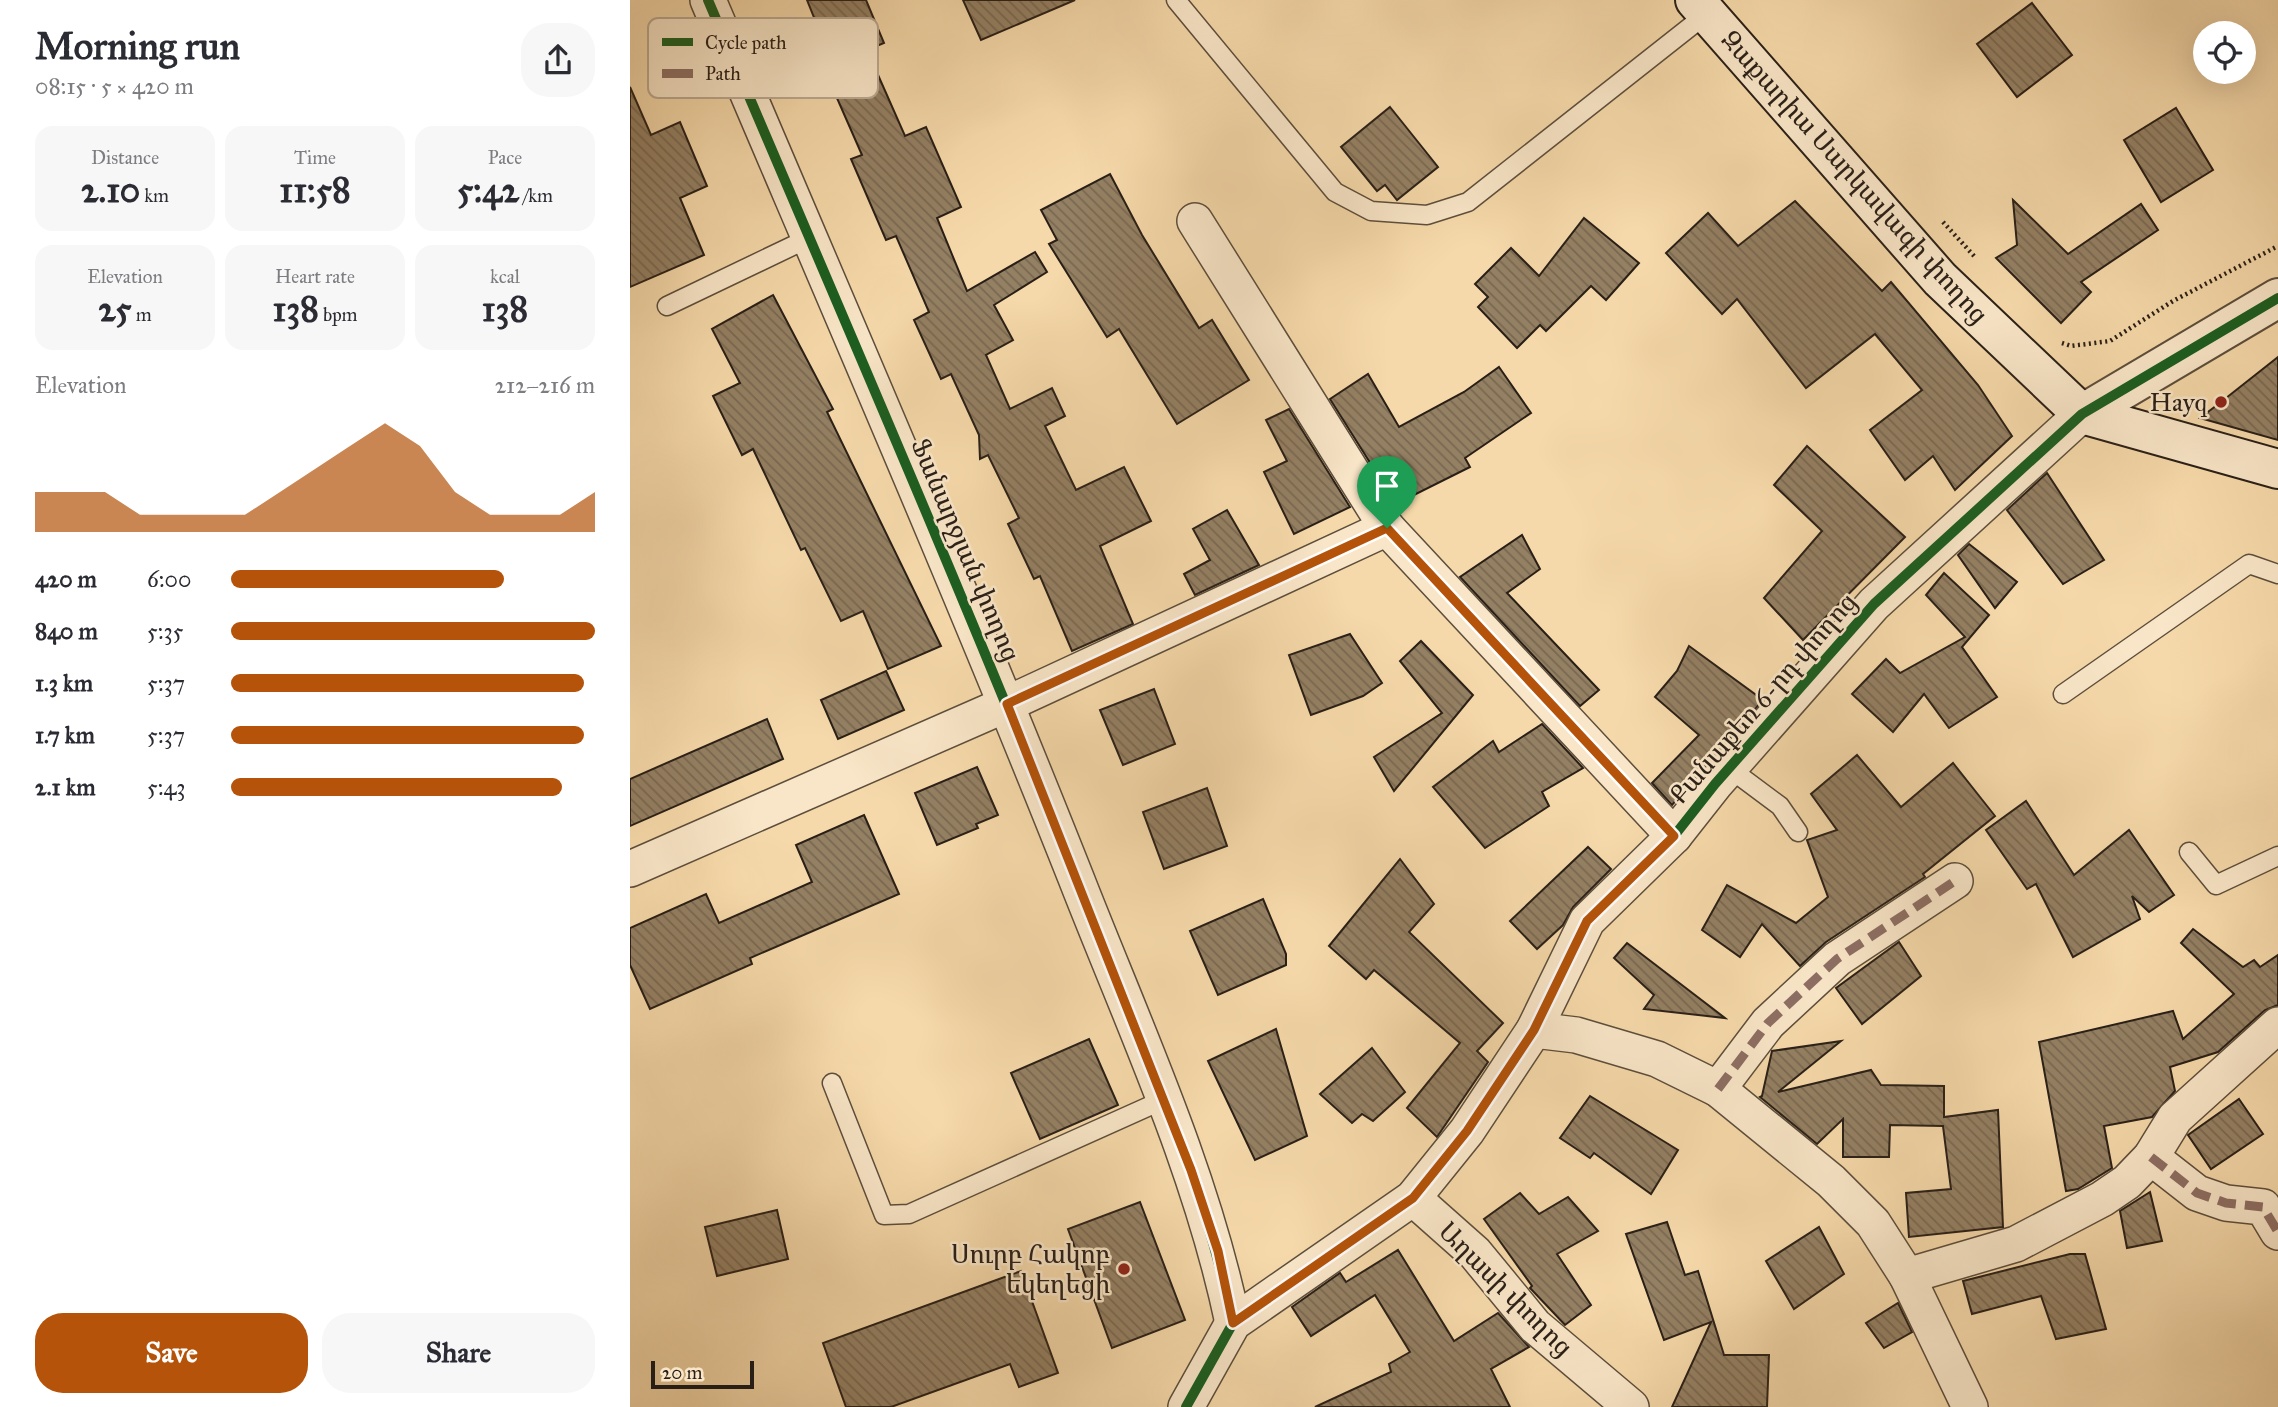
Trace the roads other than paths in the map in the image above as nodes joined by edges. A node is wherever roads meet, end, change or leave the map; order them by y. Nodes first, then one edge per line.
1 (708, 0) edge
2 (1176, 0) edge
3 (1707, 5) edge
4 (716, 18) edge
5 (750, 98) edge
6 (1195, 220) dead end
7 (809, 238) junction
8 (2278, 298) edge
9 (667, 306) dead end
10 (2278, 316) edge
11 (2092, 417) junction
12 (2278, 469) edge
13 (1387, 528) junction
14 (2278, 574) edge
15 (2063, 694) dead end
16 (1007, 704) junction
17 (1729, 768) junction
18 (1798, 832) dead end
19 (1674, 836) junction
20 (2189, 852) dead end
21 (2278, 856) edge
22 (630, 869) edge
23 (1955, 881) dead end
24 (2278, 1026) edge
25 (1534, 1030) junction
26 (832, 1083) dead end
27 (1718, 1090) junction
28 (1163, 1100) junction
29 (2151, 1157) junction
30 (1413, 1198) junction
31 (2278, 1232) edge
32 (1907, 1276) junction
33 (1233, 1323) junction
34 (1186, 1407) edge
35 (1631, 1407) edge
36 (1970, 1407) edge

1 - 4 street, Ֆանարջյան փողոց
2 - 3 lane
3 - 11 main road, Զաքարիա Սարկավագի փողոց
5 - 7 street, Ֆանարջյան փողոց
6 - 13 street
7 - 9 lane
7 - 16 street, Ֆանարջյան փողոց
8 - 11 main road
10 - 11 main road
11 - 12 main road, Զաքարիա Սարկավագի փողոց
11 - 17 street, Քանաքեռ 6-րդ փողոց
13 - 16 street
13 - 19 street
14 - 15 lane
16 - 22 street
16 - 28 street, Ֆանարջյան փողոց
17 - 18 lane
17 - 19 street, Քանաքեռ 6-րդ փողոց
19 - 25 street, Քանաքեռ 6-րդ փողոց
20 - 21 lane
23 - 27 street
24 - 29 street
25 - 27 street
25 - 30 street, Քանաքեռ 6-րդ փողոց
26 - 28 lane
27 - 32 street
28 - 33 street, Ֆանարջյան փողոց
29 - 31 street
29 - 32 street
30 - 33 street, Քանաքեռ 6-րդ փողոց
30 - 35 street, Աղասի փողոց
32 - 36 street
33 - 34 street, Քանաքեռ 6-րդ փողոց

